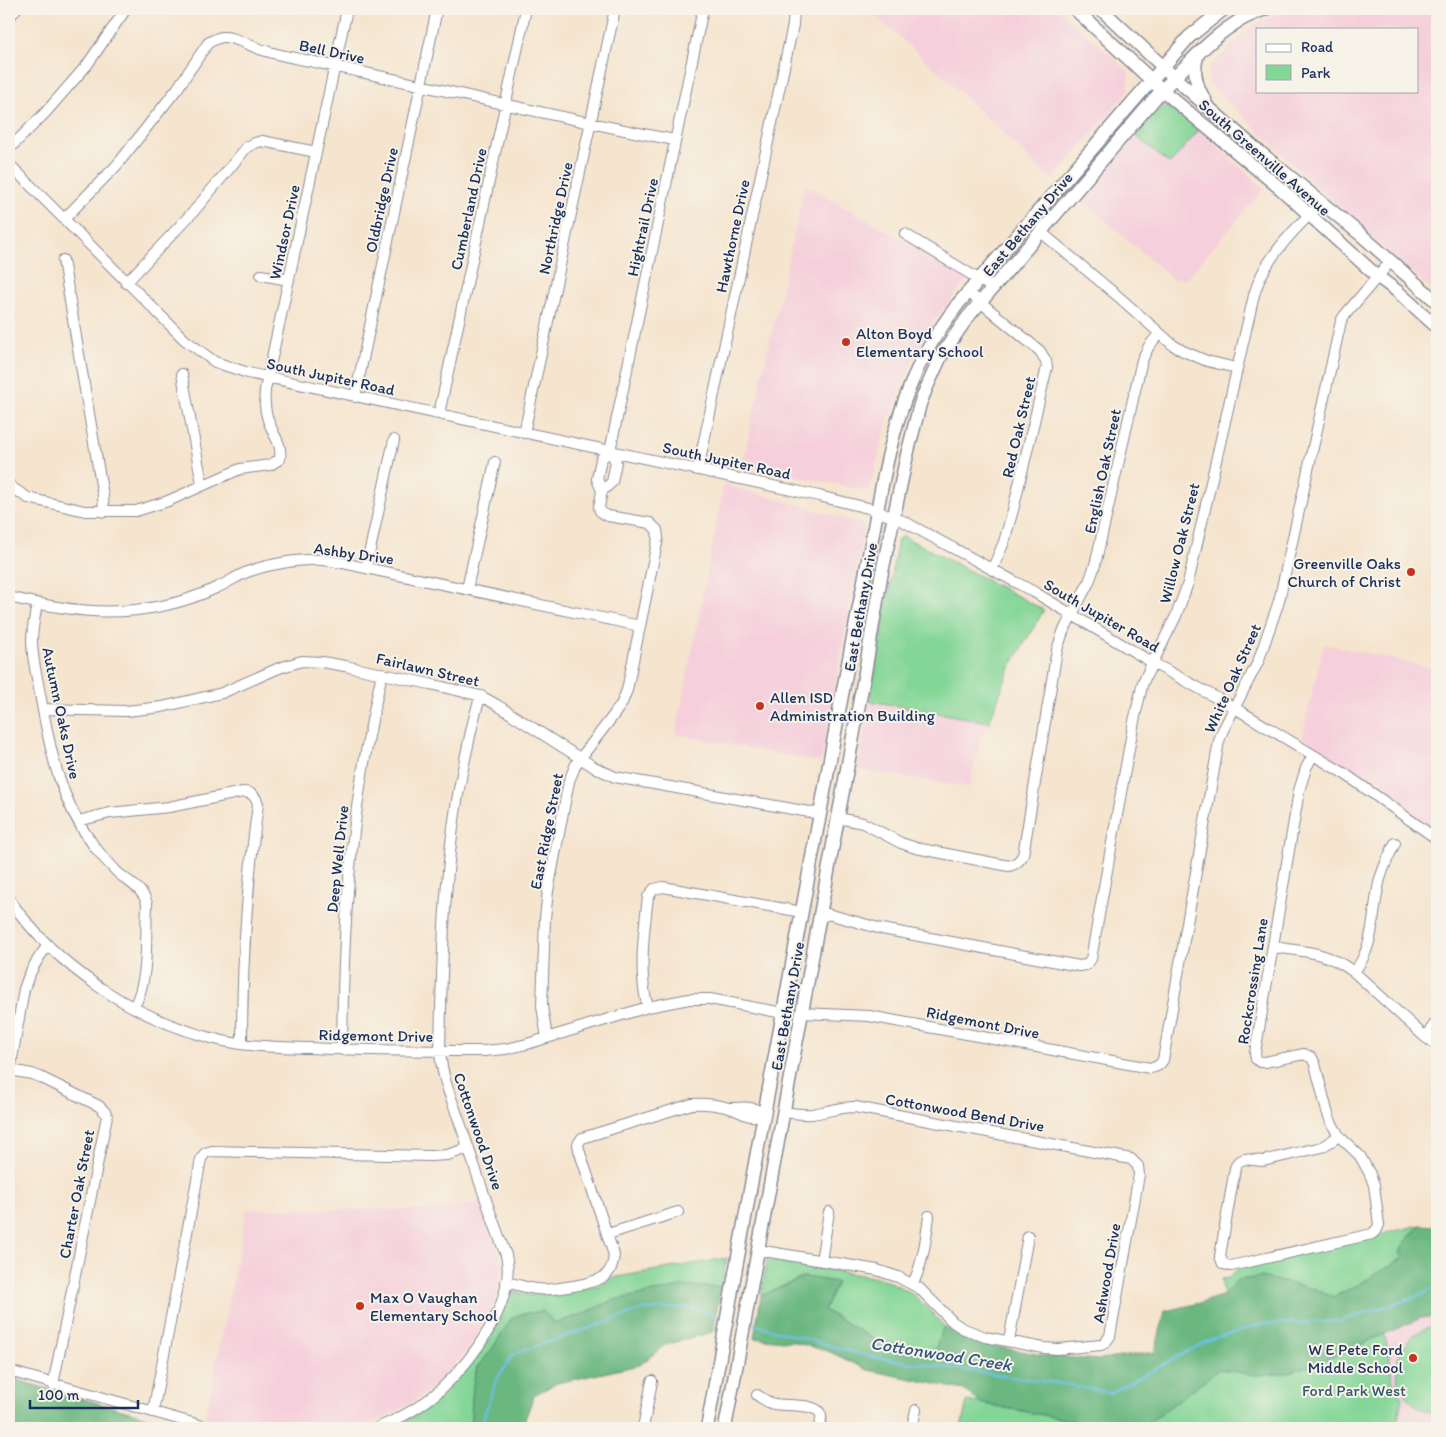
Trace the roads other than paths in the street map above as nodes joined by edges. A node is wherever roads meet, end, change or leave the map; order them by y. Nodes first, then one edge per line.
1 (16, 9) edge
2 (126, 9) edge
3 (347, 9) edge
4 (437, 9) edge
5 (526, 9) edge
6 (615, 9) edge
7 (703, 9) edge
8 (794, 9) edge
9 (1075, 9) edge
10 (1101, 9) edge
11 (1264, 9) edge
12 (1219, 11) edge
13 (9, 18) edge
14 (1198, 54) junction
15 (335, 65) junction
16 (1164, 67) junction
17 (1175, 78) junction
18 (1151, 80) junction
19 (420, 86) junction
20 (1162, 90) junction
21 (506, 104) junction
22 (1212, 111) junction
23 (590, 124) junction
24 (675, 140) junction
25 (9, 149) edge
26 (316, 152) junction
27 (1089, 152) junction
28 (1101, 162) junction
29 (9, 164) edge
30 (1322, 203) junction
31 (1308, 216) junction
32 (64, 219) junction
33 (1029, 221) junction
34 (1041, 232) junction
35 (905, 234) dead end
36 (63, 260) dead end
37 (1390, 261) junction
38 (261, 274) dead end
39 (1378, 277) junction
40 (289, 280) junction
41 (980, 280) junction
42 (126, 283) junction
43 (993, 288) junction
44 (968, 292) junction
45 (981, 302) junction
46 (1437, 302) edge
47 (1437, 327) edge
48 (1159, 334) junction
49 (928, 348) junction
50 (941, 356) junction
51 (1236, 368) junction
52 (182, 374) dead end
53 (268, 377) junction
54 (355, 397) junction
55 (438, 414) junction
56 (524, 432) junction
57 (394, 440) dead end
58 (610, 451) junction
59 (495, 462) dead end
60 (698, 469) junction
61 (9, 484) edge
62 (202, 484) junction
63 (602, 491) junction
64 (104, 512) junction
65 (877, 512) junction
66 (893, 517) junction
67 (657, 530) joint
68 (366, 568) junction
69 (992, 570) junction
70 (467, 589) junction
71 (9, 597) edge
72 (37, 604) junction
73 (1072, 614) junction
74 (640, 626) junction
75 (1153, 663) junction
76 (847, 668) junction
77 (865, 672) junction
78 (382, 673) junction
79 (481, 696) junction
80 (1234, 708) junction
81 (43, 709) junction
82 (1313, 755) junction
83 (580, 758) junction
84 (820, 814) junction
85 (838, 818) junction
86 (78, 821) junction
87 (1437, 839) edge
88 (1395, 843) dead end
89 (9, 899) edge
90 (802, 912) junction
91 (820, 915) junction
92 (48, 945) junction
93 (1273, 947) junction
94 (1354, 972) junction
95 (134, 1007) junction
96 (648, 1007) junction
97 (783, 1013) junction
98 (802, 1013) junction
99 (1437, 1021) edge
100 (1425, 1036) junction
101 (547, 1038) junction
102 (242, 1044) junction
103 (1437, 1045) edge
104 (342, 1050) junction
105 (440, 1051) junction
106 (1158, 1066) joint
107 (9, 1073) edge
108 (784, 1112) junction
109 (764, 1114) junction
110 (1339, 1136) junction
111 (469, 1148) junction
112 (1138, 1166) joint
113 (678, 1212) dead end
114 (829, 1212) dead end
115 (929, 1216) dead end
116 (608, 1234) junction
117 (1028, 1236) dead end
118 (758, 1250) junction
119 (821, 1261) junction
120 (506, 1282) junction
121 (913, 1284) junction
122 (1008, 1341) junction
123 (9, 1371) edge
124 (652, 1380) dead end
125 (53, 1385) junction
126 (757, 1395) dead end
127 (916, 1410) dead end
128 (153, 1412) junction
129 (210, 1428) edge
130 (377, 1428) edge
131 (643, 1428) edge
132 (707, 1428) edge
133 (725, 1428) edge
134 (819, 1428) edge
135 (912, 1428) edge

1 - 13 street
2 - 25 street
3 - 15 street, Windsor Drive
4 - 19 street, Oldbridge Drive
5 - 21 street, Cumberland Drive
6 - 23 street, Northridge Drive
7 - 24 street, Hightrail Drive
8 - 60 street, Hawthorne Drive
9 - 18 main road, South Greenville Avenue
10 - 16 main road, South Greenville Avenue
11 - 14 main road, East Bethany Drive
12 - 16 main road, East Bethany Drive
14 - 17 main road, East Bethany Drive
14 - 22 main road
15 - 19 street, Bell Drive
15 - 26 street, Windsor Drive
15 - 32 street, Bell Drive
16 - 17 main road, South Greenville Avenue
16 - 18 main road, East Bethany Drive
17 - 20 main road, East Bethany Drive
17 - 22 main road, South Greenville Avenue
18 - 20 main road, South Greenville Avenue
18 - 27 main road, East Bethany Drive
19 - 21 street, Bell Drive
19 - 54 street, Oldbridge Drive
20 - 28 main road, East Bethany Drive
20 - 31 main road, South Greenville Avenue
21 - 23 street, Bell Drive
21 - 55 street, Cumberland Drive
22 - 30 main road, South Greenville Avenue
23 - 24 street, Bell Drive
23 - 56 street, Northridge Drive
24 - 58 street, Hightrail Drive
26 - 40 street, Windsor Drive
26 - 42 street
27 - 28 main road
27 - 33 main road, East Bethany Drive
28 - 34 main road, East Bethany Drive
29 - 32 street, South Jupiter Road
30 - 31 street, Willow Oak Street
30 - 37 main road, South Greenville Avenue
31 - 39 main road, South Greenville Avenue
31 - 51 street, Willow Oak Street
32 - 42 street, South Jupiter Road
33 - 34 main road
33 - 41 main road, East Bethany Drive
34 - 43 main road, East Bethany Drive
34 - 48 street
35 - 41 street
36 - 64 street
37 - 39 street, White Oak Street
37 - 46 main road, South Greenville Avenue
38 - 40 street
39 - 47 main road, South Greenville Avenue
39 - 80 street, White Oak Street
40 - 53 street, Windsor Drive
41 - 43 street
41 - 44 main road, East Bethany Drive
42 - 53 street, South Jupiter Road
43 - 45 main road, East Bethany Drive
44 - 45 street, Red Oak Street
44 - 49 main road, East Bethany Drive
45 - 50 main road, East Bethany Drive
45 - 69 street, Red Oak Street
48 - 51 street
48 - 73 street, English Oak Street
49 - 50 main road
49 - 65 main road, East Bethany Drive
50 - 66 main road, East Bethany Drive
51 - 75 street, Willow Oak Street
52 - 62 street
53 - 54 street, South Jupiter Road
53 - 62 street, Windsor Drive
54 - 55 street, South Jupiter Road
55 - 56 street, South Jupiter Road
56 - 58 street, South Jupiter Road
57 - 68 street
58 - 60 street, South Jupiter Road
58 - 63 street, Hightrail Drive
58 - 63 street, Hightrail Drive
59 - 70 street
60 - 65 street, South Jupiter Road
61 - 64 street
62 - 64 street
63 - 67 street, Hightrail Drive
65 - 66 street, South Jupiter Road
65 - 76 main road, East Bethany Drive
66 - 69 street, South Jupiter Road
66 - 77 main road, East Bethany Drive
67 - 74 street, East Ridge Street
68 - 70 street, Ashby Drive
68 - 72 street, Ashby Drive
69 - 73 street, South Jupiter Road
70 - 74 street, Ashby Drive
71 - 72 street, Ashby Drive
72 - 81 street, Autumn Oaks Drive
73 - 75 street, South Jupiter Road
73 - 85 street, English Oak Street
74 - 83 street, East Ridge Street
75 - 80 street, South Jupiter Road
75 - 91 street, Willow Oak Street
76 - 77 main road
76 - 84 main road, East Bethany Drive
77 - 85 main road, East Bethany Drive
78 - 79 street, Fairlawn Street
78 - 81 street, Fairlawn Street
78 - 104 street, Deep Well Drive
79 - 83 street, Fairlawn Street
79 - 105 street, Cottonwood Drive
80 - 82 street, South Jupiter Road
80 - 106 street, White Oak Street
81 - 86 street, Autumn Oaks Drive
82 - 87 street, South Jupiter Road
82 - 93 street, Rockcrossing Lane
83 - 84 street, Fairlawn Street
83 - 101 street, East Ridge Street
84 - 85 main road
84 - 90 main road, East Bethany Drive
85 - 91 main road, East Bethany Drive
86 - 95 street, Autumn Oaks Drive
86 - 102 street
88 - 94 street
89 - 92 street, Ridgemont Drive
90 - 91 main road
90 - 96 street
90 - 97 main road, East Bethany Drive
91 - 98 main road, East Bethany Drive
92 - 95 street, Ridgemont Drive
92 - 107 street
93 - 94 street
93 - 110 street, Rockcrossing Lane
94 - 100 street
95 - 102 street, Ridgemont Drive
96 - 97 street, Ridgemont Drive
96 - 101 street, Ridgemont Drive
97 - 98 main road
97 - 109 main road, East Bethany Drive
98 - 106 street, Ridgemont Drive
98 - 108 main road, East Bethany Drive
99 - 100 street
100 - 103 street
101 - 105 street, Ridgemont Drive
102 - 104 street, Ridgemont Drive
104 - 105 street, Ridgemont Drive
105 - 111 street, Cottonwood Drive
107 - 125 street, Charter Oak Street
108 - 109 main road
108 - 112 street, Cottonwood Bend Drive
108 - 118 main road, East Bethany Drive
109 - 116 street
109 - 132 main road, East Bethany Drive
110 - 110 street, Rockcrossing Lane
111 - 120 street, Cottonwood Drive
111 - 128 street
112 - 122 street, Ashwood Drive
113 - 116 street
114 - 119 street
115 - 121 street
116 - 120 street
117 - 122 street
118 - 119 street, Ashwood Drive
118 - 133 main road, East Bethany Drive
119 - 121 street, Ashwood Drive
120 - 130 street, Cottonwood Drive
121 - 122 street, Ashwood Drive
123 - 125 street
124 - 131 street
125 - 128 street
126 - 134 street
127 - 135 street
128 - 129 street

